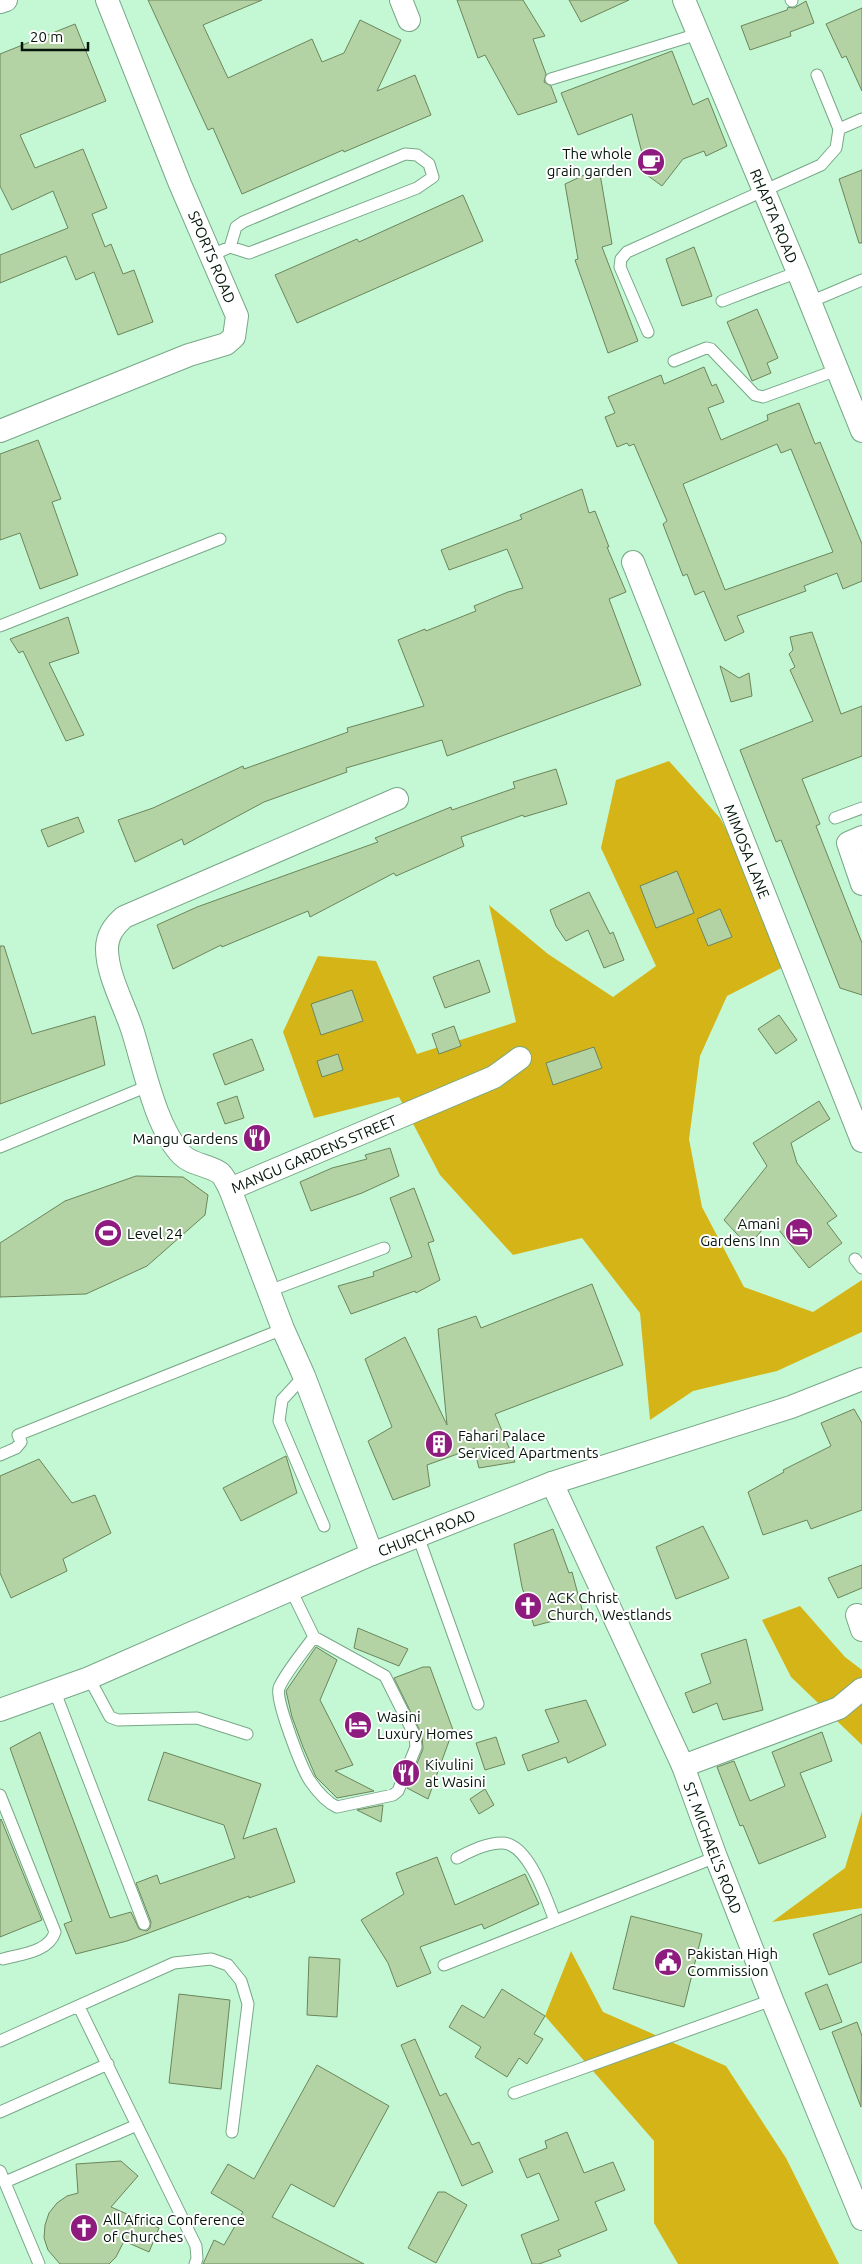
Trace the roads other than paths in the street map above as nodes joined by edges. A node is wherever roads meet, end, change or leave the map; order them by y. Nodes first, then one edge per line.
1 (6, 0) edge
2 (107, 0) edge
3 (684, 0) edge
4 (0, 2) edge
5 (698, 34) junction
6 (817, 75) dead end
7 (551, 80) dead end
8 (862, 119) edge
9 (839, 129) junction
10 (763, 191) junction
11 (221, 251) junction
12 (798, 272) junction
13 (862, 280) edge
14 (722, 301) dead end
15 (810, 302) junction
16 (648, 332) dead end
17 (674, 361) dead end
18 (837, 370) junction
19 (0, 431) edge
20 (862, 431) edge
21 (220, 539) dead end
22 (632, 562) dead end
23 (0, 626) edge
24 (396, 799) dead end
25 (862, 808) edge
26 (835, 818) dead end
27 (862, 837) edge
28 (862, 884) edge
29 (520, 1058) dead end
30 (148, 1086) junction
31 (862, 1141) edge
32 (0, 1147) edge
33 (230, 1189) junction
34 (384, 1248) dead end
35 (269, 1291) junction
36 (282, 1329) junction
37 (304, 1376) junction
38 (862, 1379) edge
39 (0, 1455) edge
40 (552, 1483) junction
41 (324, 1526) dead end
42 (418, 1536) junction
43 (372, 1554) junction
44 (290, 1590) junction
45 (314, 1637) junction
46 (89, 1678) junction
47 (862, 1690) edge
48 (55, 1692) junction
49 (478, 1704) dead end
50 (0, 1710) edge
51 (247, 1734) dead end
52 (683, 1766) junction
53 (0, 1795) edge
54 (716, 1857) junction
55 (457, 1858) dead end
56 (555, 1921) junction
57 (144, 1924) dead end
58 (3, 1959) dead end
59 (444, 1965) dead end
60 (772, 2000) junction
61 (79, 2007) junction
62 (0, 2041) edge
63 (108, 2064) junction
64 (514, 2093) dead end
65 (0, 2112) edge
66 (137, 2125) junction
67 (232, 2132) dead end
68 (0, 2171) edge
69 (5, 2182) junction
70 (857, 2190) edge
71 (862, 2219) edge
72 (39, 2264) edge
73 (194, 2264) edge

1 - 4 street
2 - 11 street, SPORTS ROAD
3 - 5 street, RHAPTA ROAD
5 - 7 lane
5 - 10 street, RHAPTA ROAD
6 - 9 lane
8 - 9 lane
9 - 10 lane
10 - 12 street, RHAPTA ROAD
10 - 16 lane
11 - 11 lane
11 - 19 street, SPORTS ROAD
12 - 14 lane
12 - 15 street, RHAPTA ROAD
13 - 15 lane
15 - 18 street, RHAPTA ROAD
17 - 18 lane
18 - 20 street, RHAPTA ROAD
21 - 23 lane
22 - 31 street, MIMOSA LANE
24 - 30 street, MANGU GARDENS STREET
25 - 26 lane
27 - 28 street
29 - 33 street, MANGU GARDENS STREET
30 - 32 lane
30 - 33 street, MANGU GARDENS STREET
33 - 35 street
34 - 35 lane
35 - 36 street
36 - 37 street
36 - 39 lane
37 - 41 lane
37 - 43 street
38 - 40 street, CHURCH ROAD
40 - 42 street, CHURCH ROAD
40 - 52 street, ST. MICHAEL'S ROAD
42 - 43 street, CHURCH ROAD
42 - 49 lane
43 - 44 street, CHURCH ROAD
44 - 45 lane
44 - 46 street, CHURCH ROAD
45 - 45 lane
46 - 48 street, CHURCH ROAD
46 - 51 lane
47 - 52 street
48 - 50 street, CHURCH ROAD
48 - 57 lane
52 - 54 street, ST. MICHAEL'S ROAD
53 - 58 lane
54 - 56 lane
54 - 60 street, ST. MICHAEL'S ROAD
55 - 56 lane
56 - 59 lane
60 - 64 lane
60 - 70 street, ST. MICHAEL'S ROAD
61 - 62 lane
61 - 63 lane
61 - 67 lane
63 - 65 lane
63 - 66 lane
66 - 69 lane
66 - 73 lane
68 - 69 lane
69 - 72 lane
70 - 71 street, ST. MICHAEL'S ROAD

